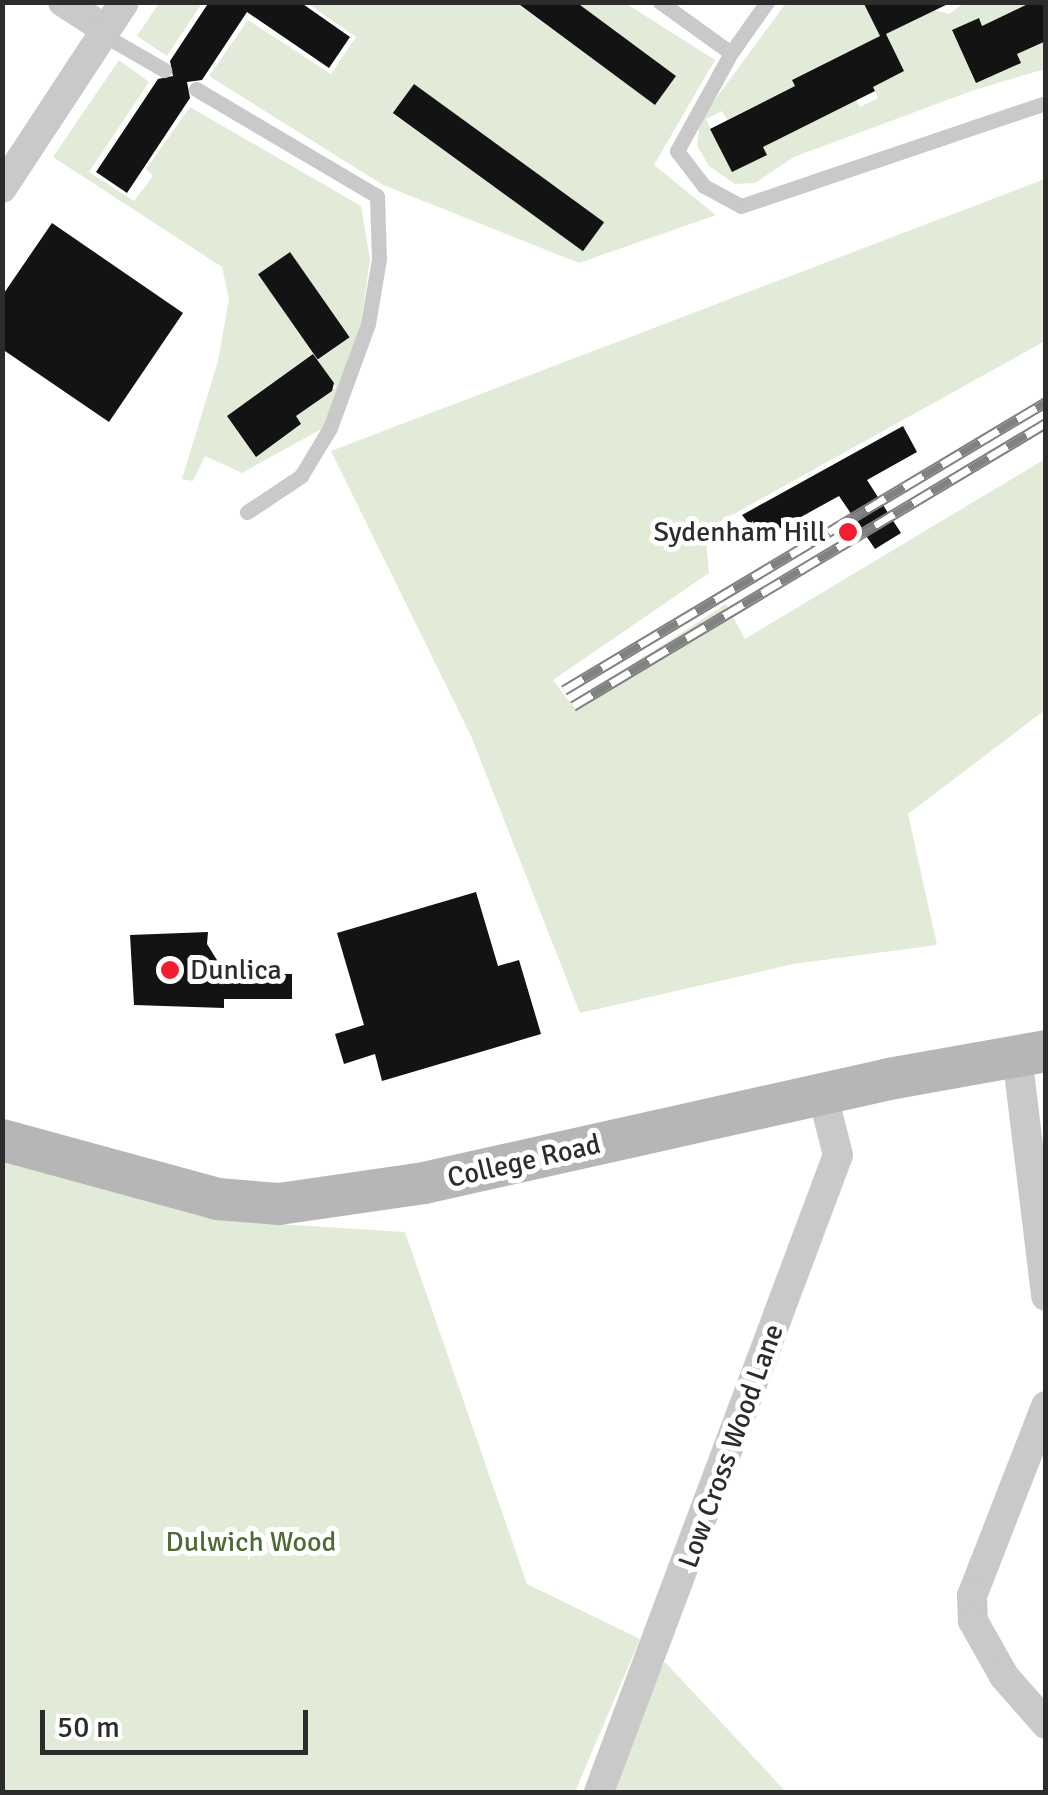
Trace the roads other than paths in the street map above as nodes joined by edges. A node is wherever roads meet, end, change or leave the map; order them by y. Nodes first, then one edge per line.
1 (64, 2) edge
2 (124, 2) edge
3 (660, 2) edge
4 (766, 2) edge
5 (104, 32) junction
6 (730, 53) junction
7 (164, 70) dead end
8 (196, 89) dead end
9 (1046, 104) edge
10 (2, 188) edge
11 (247, 512) dead end
12 (1031, 1052) edge
13 (823, 1096) junction
14 (2, 1140) edge
15 (1046, 1296) edge
16 (1046, 1406) edge
17 (1046, 1724) edge
18 (599, 1792) edge

1 - 5 street
2 - 5 street
3 - 6 lane
4 - 6 lane
5 - 7 lane
5 - 10 street
6 - 9 lane
8 - 11 lane
12 - 13 street, College Road
12 - 15 street
13 - 14 street, College Road
13 - 18 street, Low Cross Wood Lane
16 - 17 street

